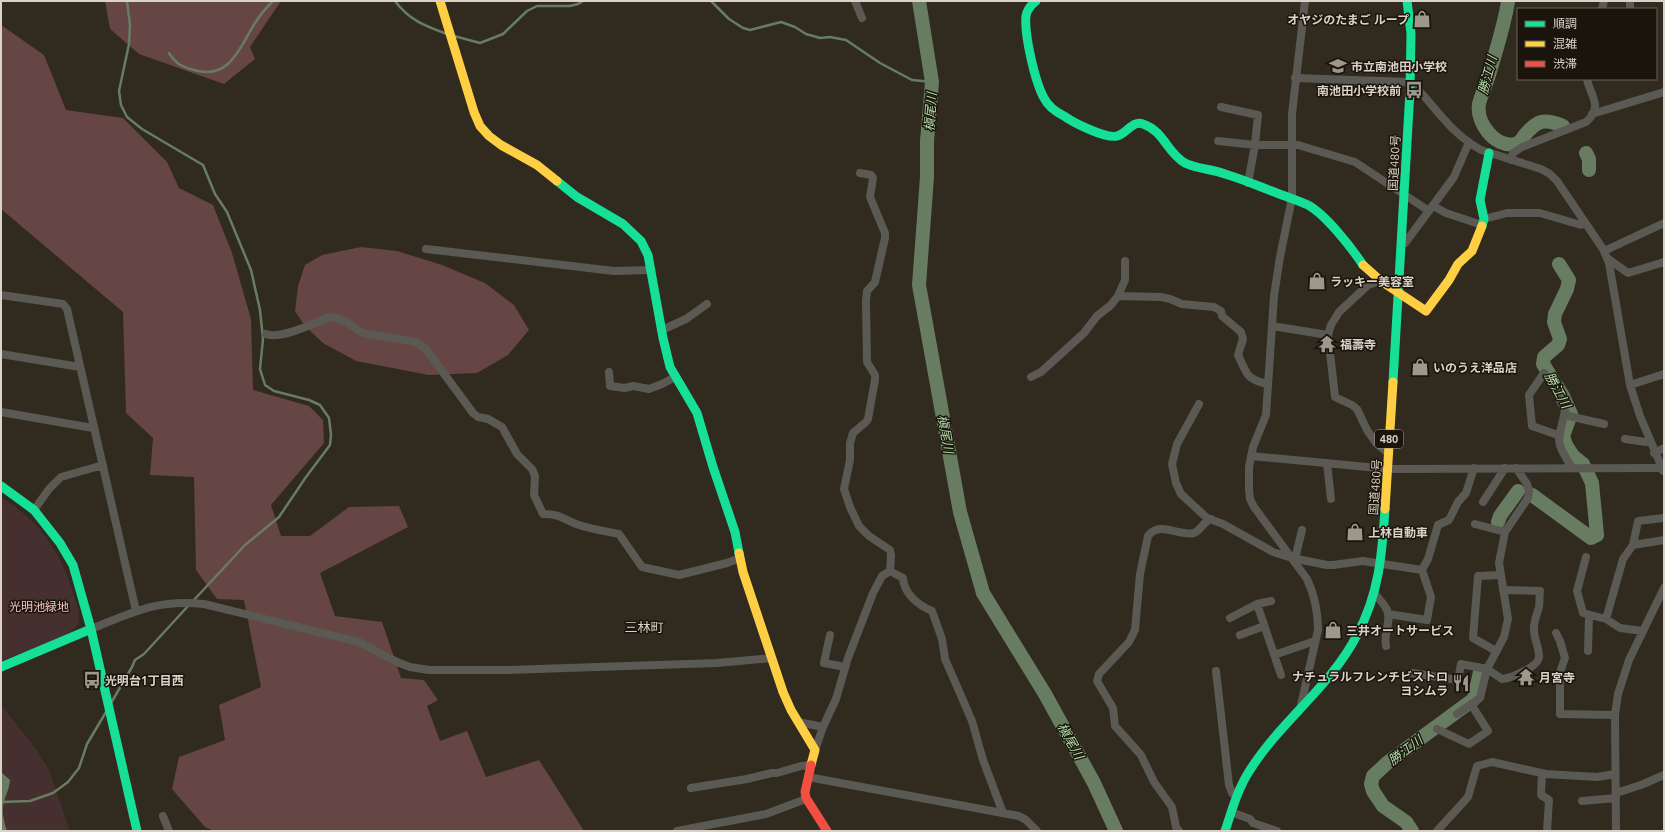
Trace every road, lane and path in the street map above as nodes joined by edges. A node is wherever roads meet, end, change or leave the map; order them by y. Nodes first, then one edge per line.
1 (440, 1) edge
2 (855, 1) edge
3 (1036, 1) edge
4 (1305, 1) edge
5 (1407, 1) edge
6 (862, 18) dead end
7 (1295, 78) junction
8 (1586, 80) edge
9 (1410, 82) junction
10 (1664, 92) edge
11 (1221, 107) dead end
12 (1592, 114) junction
13 (1218, 141) dead end
14 (1469, 142) junction
15 (1255, 145) junction
16 (1291, 145) junction
17 (1489, 153) junction
18 (1511, 160) junction
19 (860, 173) dead end
20 (1248, 183) junction
21 (1404, 194) junction
22 (1292, 198) junction
23 (1431, 208) junction
24 (1483, 222) junction
25 (1585, 223) junction
26 (1664, 223) edge
27 (1401, 244) junction
28 (426, 249) dead end
29 (1605, 254) junction
30 (1125, 261) dead end
31 (1664, 262) edge
32 (651, 270) junction
33 (1381, 281) junction
34 (1398, 293) junction
35 (1, 295) edge
36 (1118, 296) junction
37 (707, 304) dead end
38 (1272, 326) junction
39 (662, 330) junction
40 (266, 334) dead end
41 (1328, 335) junction
42 (1, 354) edge
43 (80, 367) junction
44 (609, 372) dead end
45 (1664, 374) edge
46 (675, 376) junction
47 (1032, 377) dead end
48 (1267, 384) junction
49 (1630, 385) junction
50 (1199, 404) dead end
51 (1, 412) edge
52 (1568, 416) junction
53 (1604, 424) dead end
54 (93, 428) junction
55 (1558, 435) junction
56 (1625, 439) dead end
57 (1649, 441) junction
58 (1664, 448) edge
59 (1654, 453) junction
60 (1388, 454) junction
61 (1251, 456) junction
62 (1327, 463) junction
63 (103, 465) junction
64 (1388, 468) junction
65 (1474, 468) junction
66 (1505, 468) junction
67 (1516, 468) junction
68 (1572, 468) junction
69 (1663, 470) edge
70 (1, 486) edge
71 (1331, 499) dead end
72 (1483, 502) dead end
73 (34, 510) junction
74 (1664, 518) edge
75 (1211, 519) junction
76 (1475, 524) dead end
77 (1302, 530) dead end
78 (1505, 532) junction
79 (1664, 540) edge
80 (1633, 545) junction
81 (1586, 557) dead end
82 (740, 558) junction
83 (1293, 559) junction
84 (1380, 563) junction
85 (1422, 570) junction
86 (890, 571) junction
87 (1501, 575) junction
88 (1664, 588) edge
89 (1503, 590) junction
90 (1375, 594) junction
91 (1271, 601) dead end
92 (1257, 604) junction
93 (136, 611) junction
94 (1388, 614) junction
95 (1589, 615) junction
96 (1230, 618) dead end
97 (1606, 619) junction
98 (1264, 626) junction
99 (91, 629) junction
100 (1643, 631) junction
101 (1556, 633) dead end
102 (830, 635) dead end
103 (1240, 635) dead end
104 (1315, 641) junction
105 (1386, 646) dead end
106 (1588, 651) dead end
107 (1496, 652) junction
108 (1274, 655) junction
109 (772, 658) junction
110 (1, 667) edge
111 (846, 667) junction
112 (1487, 669) junction
113 (1216, 671) dead end
114 (1412, 673) dead end
115 (1281, 675) dead end
116 (1471, 704) junction
117 (1300, 708) junction
118 (1457, 714) dead end
119 (1615, 715) junction
120 (798, 722) junction
121 (823, 727) junction
122 (1437, 729) dead end
123 (815, 750) junction
124 (811, 765) junction
125 (1542, 773) junction
126 (1615, 774) junction
127 (1664, 775) edge
128 (808, 777) junction
129 (690, 788) dead end
130 (1616, 795) junction
131 (1236, 796) junction
132 (806, 799) junction
133 (1582, 801) dead end
134 (1231, 812) junction
135 (1003, 813) junction
136 (163, 816) dead end
137 (824, 829) edge
138 (137, 831) edge
139 (169, 831) edge
140 (677, 831) edge
141 (1037, 831) edge
142 (1179, 831) edge
143 (1225, 831) edge
144 (1277, 831) edge
145 (1437, 831) edge
146 (1548, 831) edge
147 (1616, 831) edge

1 - 32 main road
2 - 6 street
3 - 20 main road
4 - 7 street
5 - 9 main road, 国道480号 / 480
7 - 9 street
7 - 16 street
8 - 12 street
9 - 14 street
9 - 21 main road, 国道480号 / 480
10 - 12 street
11 - 15 street
12 - 18 street
13 - 15 street
14 - 17 street
14 - 23 street
15 - 16 street
15 - 20 street
16 - 21 street
16 - 22 street
17 - 18 street
17 - 24 main road
18 - 25 street
19 - 86 street
20 - 22 main road
21 - 23 street
21 - 27 main road, 国道480号 / 480
22 - 33 main road
22 - 38 street
23 - 24 street
23 - 27 street
24 - 25 street
24 - 34 main road
25 - 29 street
26 - 29 street
27 - 34 main road, 国道480号 / 480
28 - 32 street
29 - 31 street
29 - 49 street
30 - 36 street
32 - 39 main road
33 - 34 main road
33 - 41 street
34 - 60 main road, 国道480号 / 480
35 - 43 street
36 - 47 street
36 - 48 street
37 - 39 street
38 - 41 street
38 - 48 street
39 - 46 main road
40 - 82 street
41 - 60 street
42 - 43 street
43 - 54 street
44 - 46 street
45 - 49 street
46 - 82 main road
48 - 61 street
49 - 57 street
50 - 75 street
51 - 54 street
52 - 53 street
52 - 55 street
52 - 55 street
54 - 63 street
55 - 68 street
56 - 57 street
57 - 59 street
58 - 59 street
59 - 69 street
60 - 64 main road, 国道480号 / 480
61 - 62 street
61 - 83 street
62 - 64 street
62 - 71 street
63 - 73 street
63 - 93 street
64 - 65 street
64 - 84 main road, 国道480号 / 480
65 - 66 street
65 - 85 street
66 - 67 street
66 - 72 street
67 - 68 street
67 - 78 street
68 - 69 street
70 - 73 main road
73 - 99 main road
74 - 80 street
75 - 83 street
75 - 142 street
76 - 78 street
77 - 83 street
78 - 87 street
79 - 80 street
80 - 97 street
81 - 95 street
82 - 109 main road
83 - 84 street
83 - 104 street
84 - 85 street
84 - 90 main road, 国道480号 / 480
85 - 94 street
86 - 111 street
86 - 135 street
87 - 89 street
87 - 107 street
88 - 100 street
89 - 107 street
89 - 112 street
90 - 94 street
90 - 117 main road, 国道480号 / 480
91 - 92 street
92 - 96 street
92 - 98 street
93 - 99 street
93 - 109 street
94 - 105 street
95 - 97 street
95 - 106 street
97 - 100 street
98 - 103 street
98 - 108 street
99 - 110 main road
99 - 138 main road
100 - 119 street
101 - 119 street
102 - 111 street
104 - 108 street
104 - 117 street
107 - 112 street
108 - 115 street
109 - 120 main road
111 - 121 street
112 - 114 street
112 - 116 street
113 - 131 street
116 - 118 street
116 - 122 street
117 - 131 main road, 国道480号 / 480
119 - 126 street
120 - 121 street
120 - 123 main road
121 - 123 street
123 - 124 main road
124 - 128 main road
124 - 129 street
125 - 126 street
125 - 145 street
125 - 146 street
126 - 130 street
127 - 130 street
128 - 132 main road
128 - 135 street
130 - 133 street
130 - 147 street
131 - 134 main road, 国道480号 / 480
132 - 137 main road
132 - 140 street
134 - 143 main road, 国道480号 / 480
134 - 144 street
135 - 141 street
136 - 139 street

